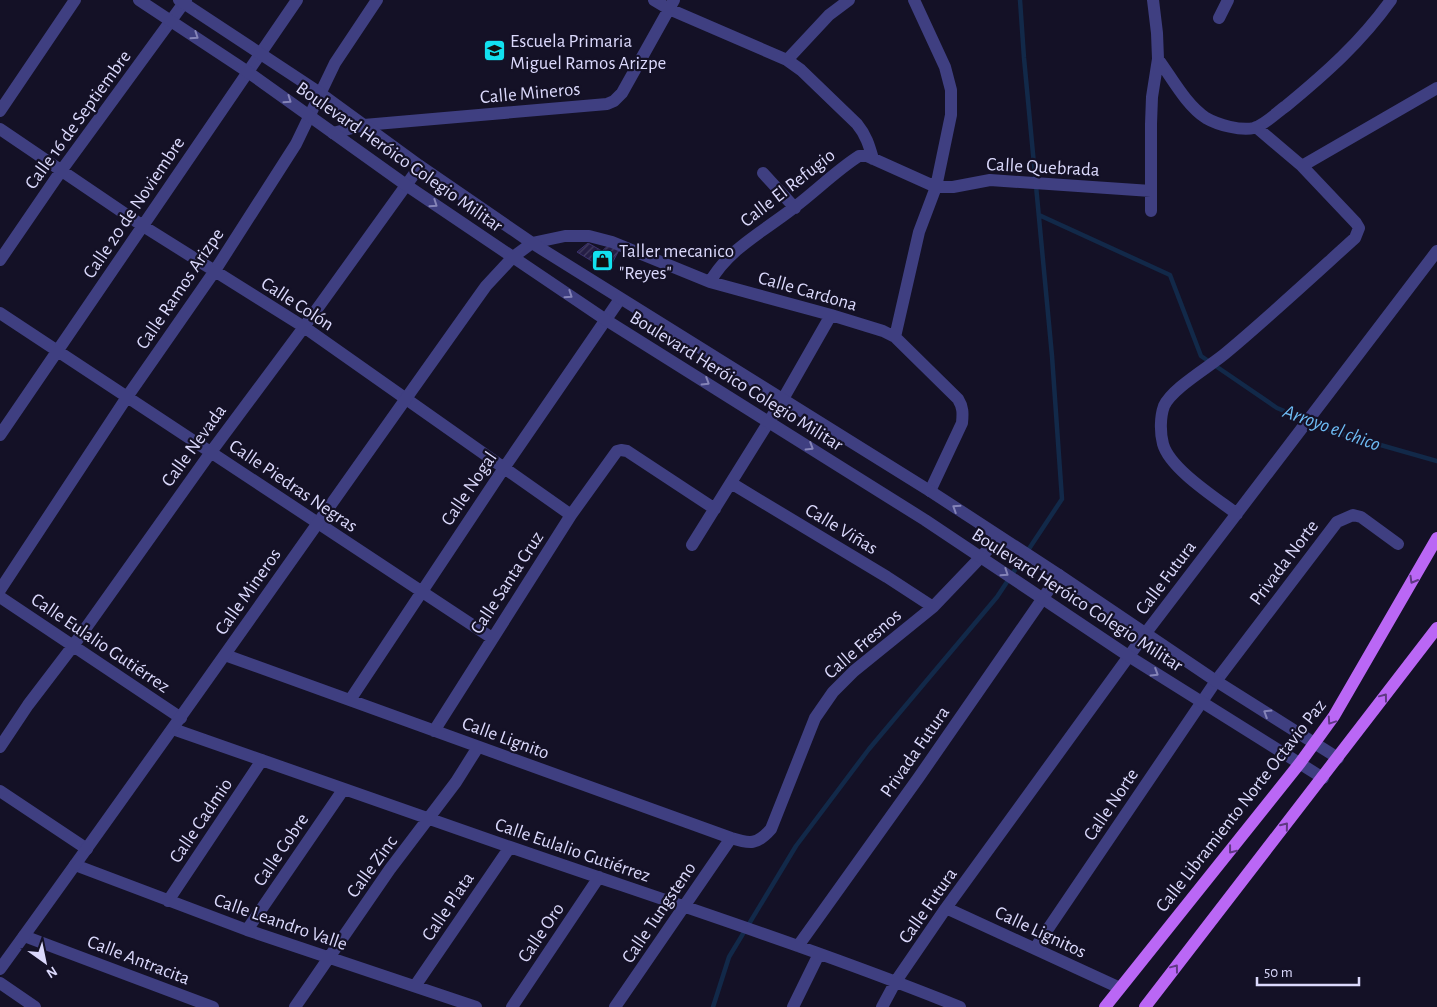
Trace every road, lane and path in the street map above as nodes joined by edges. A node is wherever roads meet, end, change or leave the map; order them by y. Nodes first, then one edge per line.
1 (75, 0) edge
2 (139, 0) edge
3 (297, 0) edge
4 (377, 0) edge
5 (654, 0) edge
6 (849, 0) edge
7 (914, 0) edge
8 (1153, 0) edge
9 (1228, 0) edge
10 (1391, 0) edge
11 (183, 1) edge
12 (672, 5) edge
13 (1219, 18) dead end
14 (172, 21) junction
15 (260, 54) junction
16 (1158, 59) junction
17 (787, 60) junction
18 (248, 72) junction
19 (1437, 88) edge
20 (320, 93) junction
21 (0, 112) edge
22 (310, 115) junction
23 (364, 125) junction
24 (1256, 127) junction
25 (0, 129) edge
26 (333, 133) junction
27 (873, 159) junction
28 (420, 166) junction
29 (1302, 166) junction
30 (61, 171) junction
31 (763, 173) dead end
32 (406, 185) junction
33 (936, 187) junction
34 (1151, 191) junction
35 (795, 208) junction
36 (1151, 211) dead end
37 (143, 226) junction
38 (532, 243) junction
39 (1437, 251) edge
40 (512, 257) junction
41 (0, 260) edge
42 (214, 272) junction
43 (710, 282) junction
44 (620, 298) junction
45 (0, 313) edge
46 (831, 315) junction
47 (606, 320) junction
48 (304, 328) junction
49 (895, 337) junction
50 (58, 351) junction
51 (127, 397) junction
52 (406, 398) junction
53 (783, 399) junction
54 (769, 421) junction
55 (0, 435) edge
56 (211, 452) junction
57 (504, 468) junction
58 (731, 483) junction
59 (930, 491) junction
60 (714, 509) junction
61 (572, 514) junction
62 (1237, 514) junction
63 (317, 522) junction
64 (1000, 537) junction
65 (1437, 538) edge
66 (1398, 544) dead end
67 (692, 545) dead end
68 (982, 557) junction
69 (1058, 575) junction
70 (0, 590) edge
71 (421, 592) junction
72 (0, 597) edge
73 (1043, 598) junction
74 (933, 607) junction
75 (1437, 628) edge
76 (1145, 634) junction
77 (492, 638) junction
78 (73, 646) junction
79 (225, 655) junction
80 (1130, 656) junction
81 (1216, 681) junction
82 (350, 700) junction
83 (1202, 702) junction
84 (181, 718) junction
85 (173, 729) junction
86 (434, 731) junction
87 (1315, 743) junction
88 (478, 747) junction
89 (0, 748) edge
90 (1338, 758) junction
91 (262, 760) junction
92 (1300, 763) junction
93 (1323, 778) junction
94 (343, 790) junction
95 (0, 791) edge
96 (429, 819) junction
97 (771, 829) joint
98 (731, 838) junction
99 (510, 847) junction
100 (87, 849) junction
101 (75, 865) junction
102 (599, 877) junction
103 (168, 901) junction
104 (685, 907) junction
105 (946, 908) junction
106 (248, 930) junction
107 (24, 936) junction
108 (798, 946) junction
109 (1035, 948) junction
110 (819, 954) junction
111 (330, 958) junction
112 (0, 969) edge
113 (896, 981) junction
114 (0, 982) edge
115 (415, 986) junction
116 (1120, 988) junction
117 (35, 1007) edge
118 (213, 1007) edge
119 (295, 1007) edge
120 (476, 1007) edge
121 (512, 1007) edge
122 (615, 1007) edge
123 (794, 1007) edge
124 (882, 1007) edge
125 (960, 1007) edge
126 (1105, 1007) edge
127 (1146, 1007) edge

1 - 21 street
2 - 14 street, Boulevard Heróico Colegio Militar
3 - 15 street, Calle 20 de Noviembre
4 - 20 street, Calle Ramos Arizpe
5 - 12 street
6 - 17 street
7 - 33 street
8 - 16 street
9 - 13 street
10 - 24 street
11 - 14 street, Calle 16 de Septiembre
11 - 15 street, Boulevard Heróico Colegio Militar
12 - 17 street
12 - 23 street, Calle Mineros
14 -> 18 street, Boulevard Heróico Colegio Militar
14 - 30 street, Calle 16 de Septiembre
15 - 18 street, Calle 20 de Noviembre
15 - 20 street, Boulevard Heróico Colegio Militar
16 - 24 street
16 - 34 street
17 - 27 street
18 -> 22 street, Boulevard Heróico Colegio Militar
18 - 37 street, Calle 20 de Noviembre
19 - 29 street
20 - 22 street, Calle Ramos Arizpe
20 - 23 street, Boulevard Heróico Colegio Militar
22 - 26 street, Boulevard Heróico Colegio Militar
22 - 42 street, Calle Ramos Arizpe
23 - 26 street, Calle Mineros
23 - 28 street, Boulevard Heróico Colegio Militar
24 - 29 street
25 - 30 street, Calle Colón
26 - 32 street, Boulevard Heróico Colegio Militar
27 - 33 street, Calle Quebrada
27 - 35 street, Calle El Refugio
28 - 32 street, Calle Nevada
28 - 38 street, Boulevard Heróico Colegio Militar
29 - 62 street
30 - 37 street, Calle Colón
30 - 41 street, Calle 16 de Septiembre
31 - 35 street
32 -> 40 street, Boulevard Heróico Colegio Militar
32 - 48 street, Calle Nevada
33 - 34 street, Calle Quebrada
33 - 49 street
34 - 36 street
35 - 43 street, Calle El Refugio
37 - 42 street, Calle Colón
37 - 50 street, Calle 20 de Noviembre
38 - 40 street, Calle Mineros
38 - 43 street, Calle Cardona
38 - 44 street, Boulevard Heróico Colegio Militar
39 - 62 street, Calle Futura
40 -> 47 street, Boulevard Heróico Colegio Militar
40 - 52 street, Calle Mineros
42 - 48 street, Calle Colón
42 - 51 street, Calle Ramos Arizpe
43 - 46 street, Calle Cardona
44 - 47 street, Calle Nogal
44 - 53 street, Boulevard Heróico Colegio Militar
45 - 50 street, Calle Piedras Negras
46 - 49 street, Calle Cardona
46 - 53 street
47 -> 54 street, Boulevard Heróico Colegio Militar
47 - 57 street, Calle Nogal
48 - 52 street, Calle Colón
48 - 56 street, Calle Nevada
49 - 59 street, Calle Cardona
50 - 51 street, Calle Piedras Negras
50 - 55 street, Calle 20 de Noviembre
51 - 56 street, Calle Piedras Negras
51 - 70 street, Calle Ramos Arizpe
52 - 57 street, Calle Colón
52 - 63 street, Calle Mineros
53 - 54 street
53 - 59 street, Boulevard Heróico Colegio Militar
54 - 58 street
54 -> 68 street, Boulevard Heróico Colegio Militar
56 - 63 street, Calle Piedras Negras
56 - 78 street, Calle Nevada
57 - 61 street, Calle Colón
57 - 71 street, Calle Nogal
58 - 60 street
58 - 74 street, Calle Viñas
64 -> 59 street, Boulevard Heróico Colegio Militar
60 - 61 street, Calle Santa Cruz
60 - 67 street
61 - 77 street, Calle Santa Cruz
62 - 76 street, Calle Futura
63 - 71 street, Calle Piedras Negras
63 - 79 street, Calle Mineros
64 - 68 street, Calle Fresnos
64 - 69 street, Boulevard Heróico Colegio Militar
65 -> 87 main road, Calle Libramiento Norte Octavio Paz
66 - 81 street, Privada Norte
68 -> 73 street, Boulevard Heróico Colegio Militar
68 - 74 street, Calle Fresnos
69 - 73 street, Privada Futura
69 - 76 street, Boulevard Heróico Colegio Militar
71 - 77 street, Calle Piedras Negras
71 - 82 street, Calle Nogal
72 - 78 street, Calle Eulalio Gutiérrez
73 - 80 street, Boulevard Heróico Colegio Militar
73 - 108 street, Privada Futura
74 - 97 street, Calle Fresnos
90 -> 75 main road
76 - 80 street, Calle Futura
76 - 81 street, Boulevard Heróico Colegio Militar
77 - 86 street, Calle Santa Cruz
78 - 84 street, Calle Eulalio Gutiérrez
78 - 89 street, Calle Nevada
79 - 82 street, Calle Lignito
79 - 84 street, Calle Mineros
80 -> 83 street, Boulevard Heróico Colegio Militar
80 - 105 street, Calle Futura
81 - 83 street, Calle Norte
87 -> 81 street, Boulevard Heróico Colegio Militar
82 - 86 street, Calle Lignito
83 - 92 street, Boulevard Heróico Colegio Militar
83 - 109 street, Calle Norte
84 - 85 street, Calle Mineros
85 - 91 street, Calle Eulalio Gutiérrez
85 - 100 street, Calle Mineros
86 - 88 street, Calle Lignito
87 - 90 street, Boulevard Heróico Colegio Militar
87 - 92 main road, Calle Libramiento Norte Octavio Paz
88 - 96 street, Calle Zinc
88 - 98 street, Calle Lignito
90 - 93 main road
91 - 94 street, Calle Eulalio Gutiérrez
91 - 103 street, Calle Cadmio
92 - 93 street, Boulevard Heróico Colegio Militar
92 -> 116 main road, Calle Libramiento Norte Octavio Paz
127 -> 93 main road
94 - 96 street, Calle Eulalio Gutiérrez
94 - 106 street, Calle Cobre
95 - 100 street
96 - 99 street, Calle Eulalio Gutiérrez
96 - 111 street, Calle Zinc
97 - 98 street, Calle Lignito
98 - 104 street, Calle Tungsteno
99 - 102 street, Calle Eulalio Gutiérrez
99 - 115 street, Calle Plata
100 - 101 street, Calle Mineros
101 - 103 street, Calle Leandro Valle
101 - 107 street, Calle Mineros
102 - 104 street, Calle Eulalio Gutiérrez
102 - 121 street, Calle Oro
103 - 106 street, Calle Leandro Valle
104 - 108 street, Calle Eulalio Gutiérrez
104 - 122 street, Calle Tungsteno
105 - 109 street, Calle Lignitos
105 - 113 street, Calle Futura
106 - 111 street, Calle Leandro Valle
107 - 112 street, Calle Mineros
107 - 118 street, Calle Antracita
108 - 110 street, Calle Eulalio Gutiérrez
109 - 116 street, Calle Lignitos
110 - 113 street, Calle Eulalio Gutiérrez
110 - 123 street
111 - 115 street, Calle Leandro Valle
111 - 119 street, Calle Zinc
113 - 124 street, Calle Futura
113 - 125 street, Calle Eulalio Gutiérrez
114 - 117 street
115 - 120 street, Calle Leandro Valle
116 - 126 main road, Calle Libramiento Norte Octavio Paz

